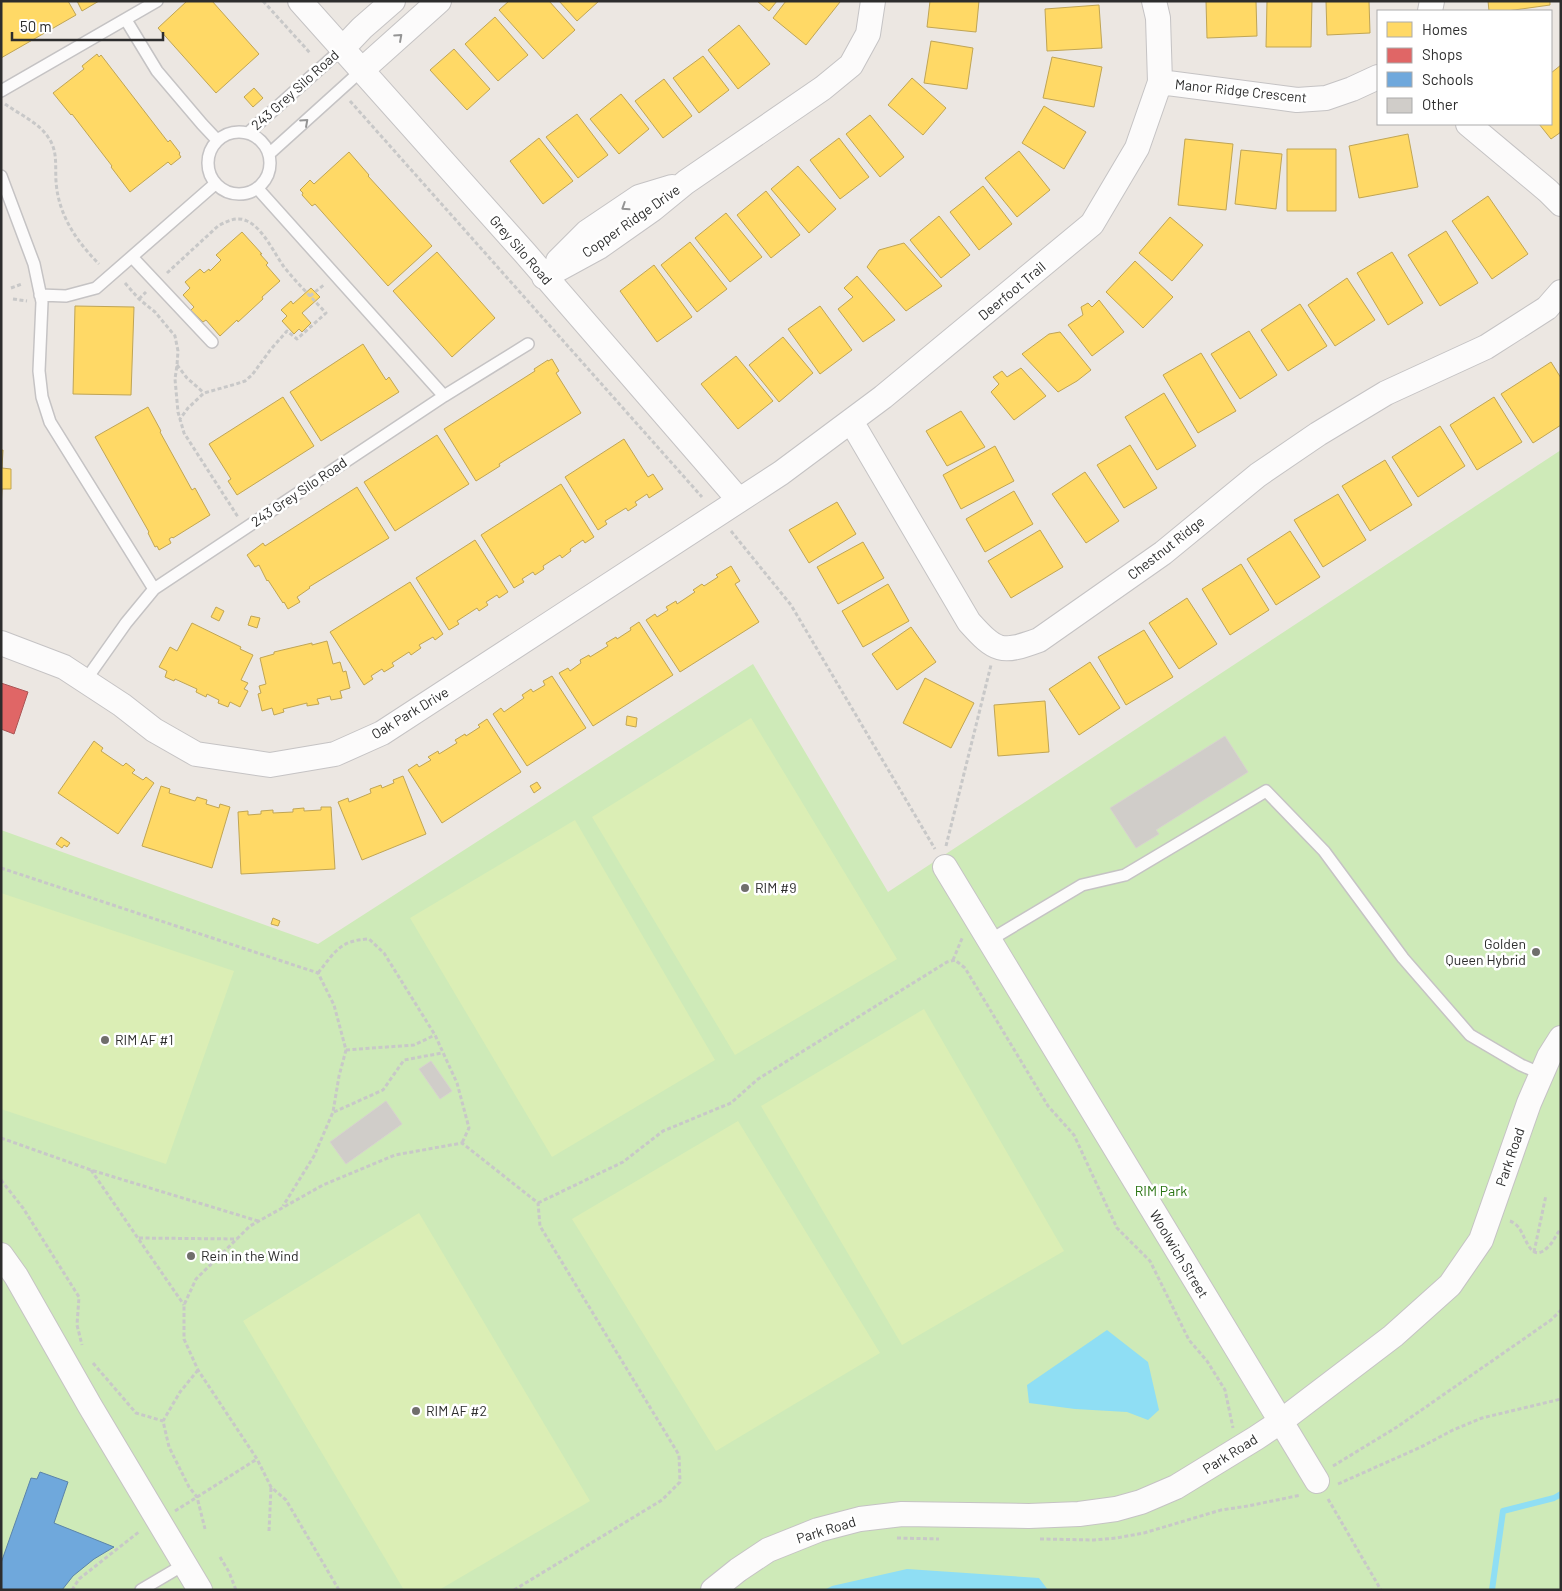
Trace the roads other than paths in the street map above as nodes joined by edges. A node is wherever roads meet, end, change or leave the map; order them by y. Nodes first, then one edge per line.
1 (157, 1) edge
2 (300, 1) edge
3 (392, 1) edge
4 (439, 1) edge
5 (873, 1) edge
6 (1154, 1) edge
7 (126, 20) junction
8 (342, 48) junction
9 (362, 70) junction
10 (1377, 77) edge
11 (1160, 82) junction
12 (2, 97) edge
13 (1469, 125) edge
14 (248, 133) junction
15 (217, 140) junction
16 (269, 154) junction
17 (1, 176) edge
18 (215, 184) junction
19 (258, 189) junction
20 (1561, 204) edge
21 (132, 256) junction
22 (544, 277) junction
23 (1561, 292) edge
24 (40, 295) junction
25 (212, 342) dead end
26 (528, 344) dead end
27 (444, 396) junction
28 (851, 421) junction
29 (739, 500) junction
30 (154, 589) junction
31 (1, 643) edge
32 (85, 680) junction
33 (944, 864) road end
34 (990, 940) junction
35 (1561, 1038) edge
36 (1542, 1074) junction
37 (1, 1255) edge
38 (1280, 1422) junction
39 (1320, 1486) road end
40 (184, 1564) junction
41 (141, 1590) edge
42 (200, 1590) edge
43 (713, 1590) edge

1 - 7 lane
2 - 8 street, Grey Silo Road
3 - 8 street
9 -> 4 street
5 - 22 street, Copper Ridge Drive
6 - 11 street, Deerfoot Trail
7 - 12 lane
7 - 15 lane
8 - 9 street, Grey Silo Road
8 - 14 lane, 243 Grey Silo Road
16 -> 9 lane
9 - 22 street, Grey Silo Road
10 - 11 street, Manor Ridge Crescent
11 - 28 street, Deerfoot Trail
13 - 20 street
14 - 15 lane, 243 Grey Silo Road
14 - 16 lane, 243 Grey Silo Road
15 - 18 lane
16 - 19 lane
17 - 24 lane
18 - 19 lane
18 - 21 lane
19 - 27 lane
21 - 24 lane
21 - 25 lane
22 - 29 street, Grey Silo Road
23 - 28 street, Chestnut Ridge
24 - 30 lane
26 - 27 lane, 243 Grey Silo Road
27 - 30 lane, 243 Grey Silo Road
28 - 29 street, Deerfoot Trail
29 - 32 street, Oak Park Drive
30 - 32 lane, 243 Grey Silo Road
31 - 32 street, Oak Park Drive
33 - 34 street, Woolwich Street
34 - 36 lane
34 - 38 street, Woolwich Street
35 - 36 street, Park Road
36 - 38 street, Park Road
37 - 40 street
38 - 39 street, Woolwich Street
38 - 43 street, Park Road
40 - 41 lane
40 - 42 street

